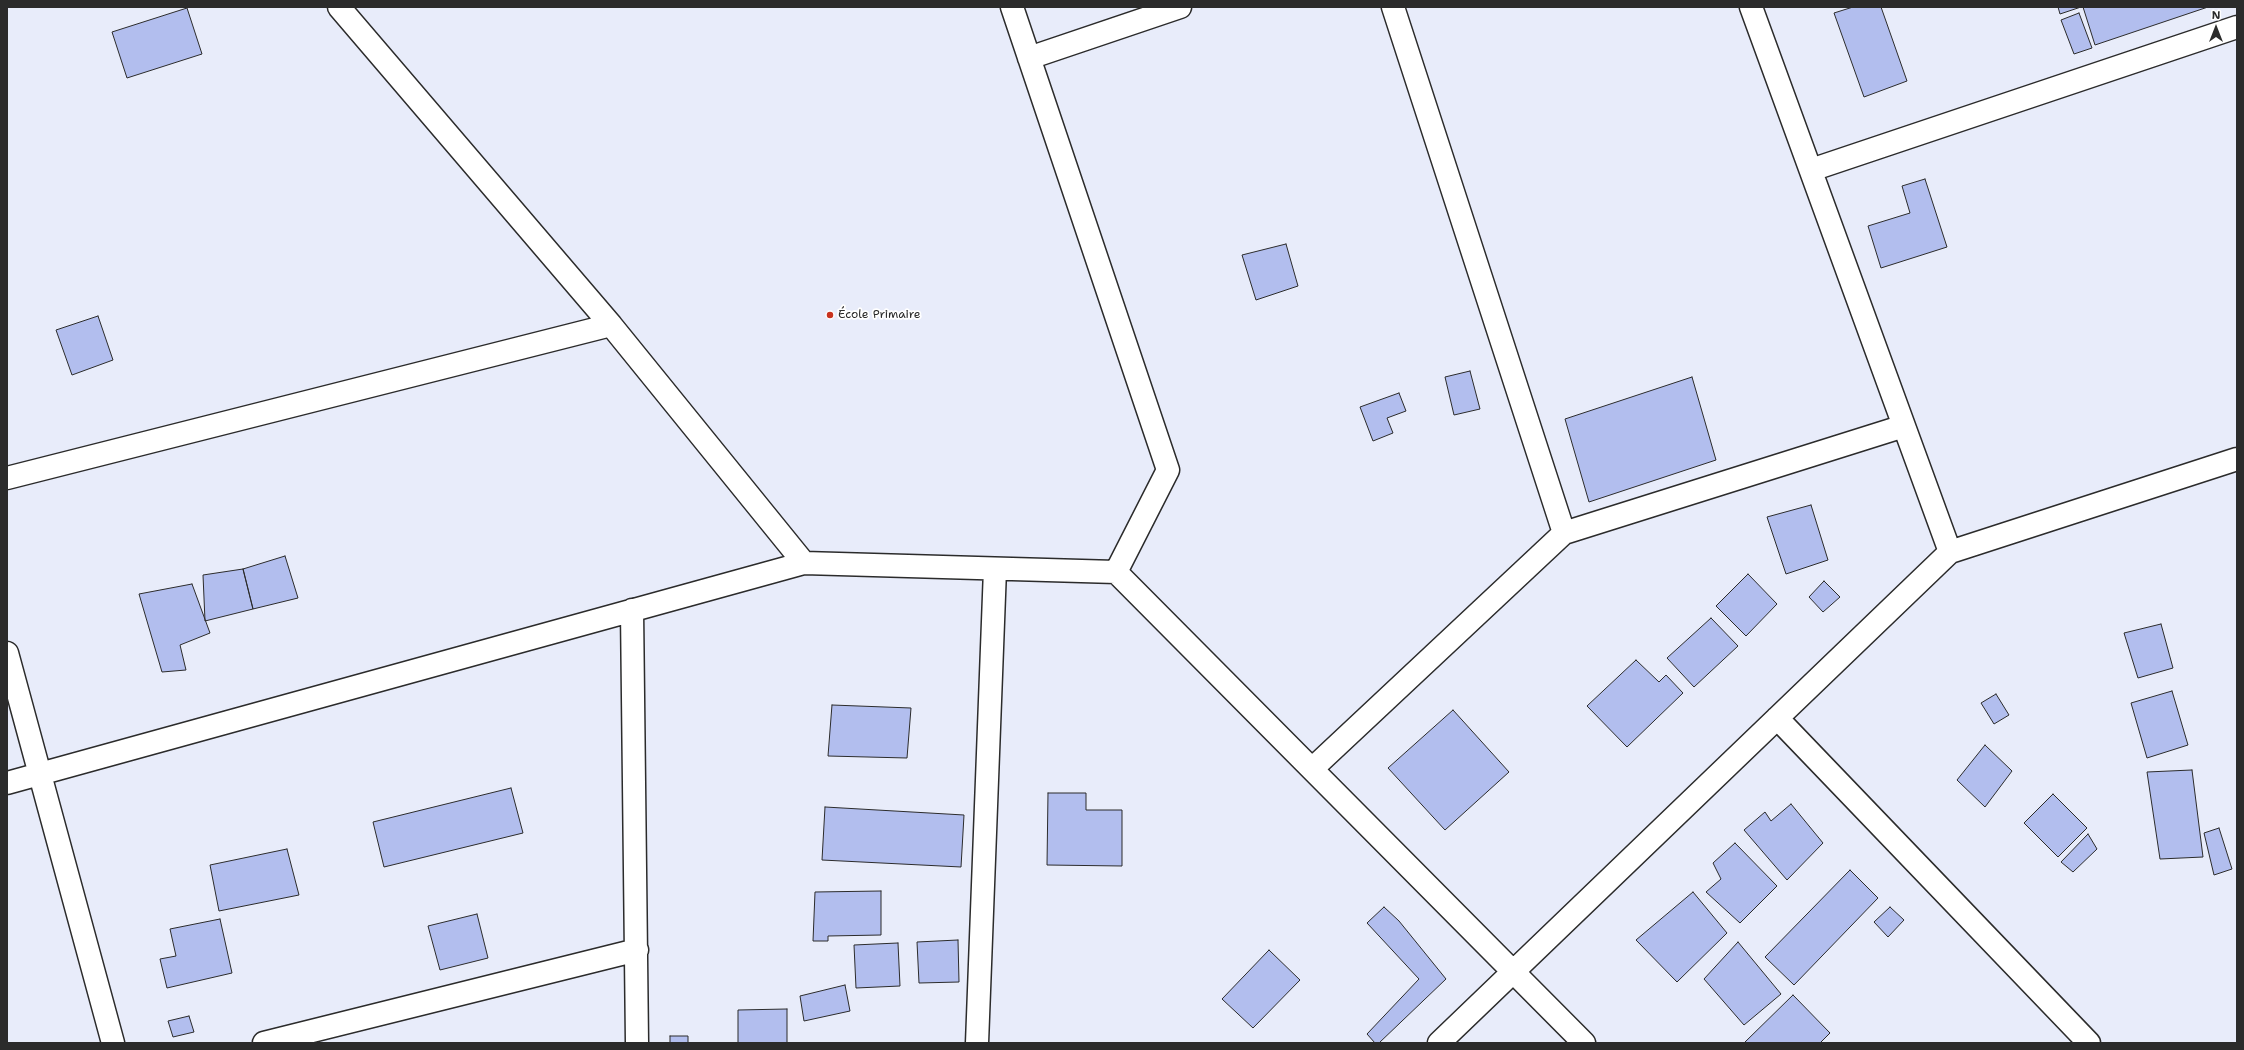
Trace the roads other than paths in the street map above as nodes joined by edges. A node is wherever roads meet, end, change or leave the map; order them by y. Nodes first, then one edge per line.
1 (339, 7) edge
2 (1012, 7) edge
3 (1180, 7) edge
4 (1393, 7) edge
5 (1751, 7) edge
6 (2237, 27) edge
7 (1029, 58) junction
8 (1811, 170) junction
9 (611, 325) junction
10 (1904, 426) junction
11 (2237, 458) edge
12 (7, 478) edge
13 (1564, 533) junction
14 (1950, 552) junction
15 (804, 563) junction
16 (995, 569) junction
17 (1116, 572) junction
18 (632, 610) junction
19 (7, 653) edge
20 (1777, 718) junction
21 (1312, 769) junction
22 (40, 774) junction
23 (7, 784) edge
24 (637, 950) junction
25 (1513, 972) junction
26 (113, 1043) edge
27 (264, 1043) edge
28 (637, 1043) edge
29 (977, 1043) edge
30 (1439, 1043) edge
31 (1584, 1043) edge
32 (2089, 1043) edge

1 - 9 street
2 - 7 street
3 - 7 street
4 - 13 street
5 - 8 street
6 - 8 street
7 - 17 street
8 - 10 street
9 - 12 street
9 - 15 street
10 - 13 street
10 - 14 street
11 - 14 street
13 - 21 street
14 - 20 street
15 - 16 street
15 - 18 street
16 - 17 street
16 - 29 street
17 - 21 street
18 - 22 street
18 - 24 street
19 - 22 street
20 - 25 street
20 - 32 street
21 - 25 street
22 - 23 street
22 - 26 street
24 - 27 street
24 - 28 street
25 - 30 street
25 - 31 street

